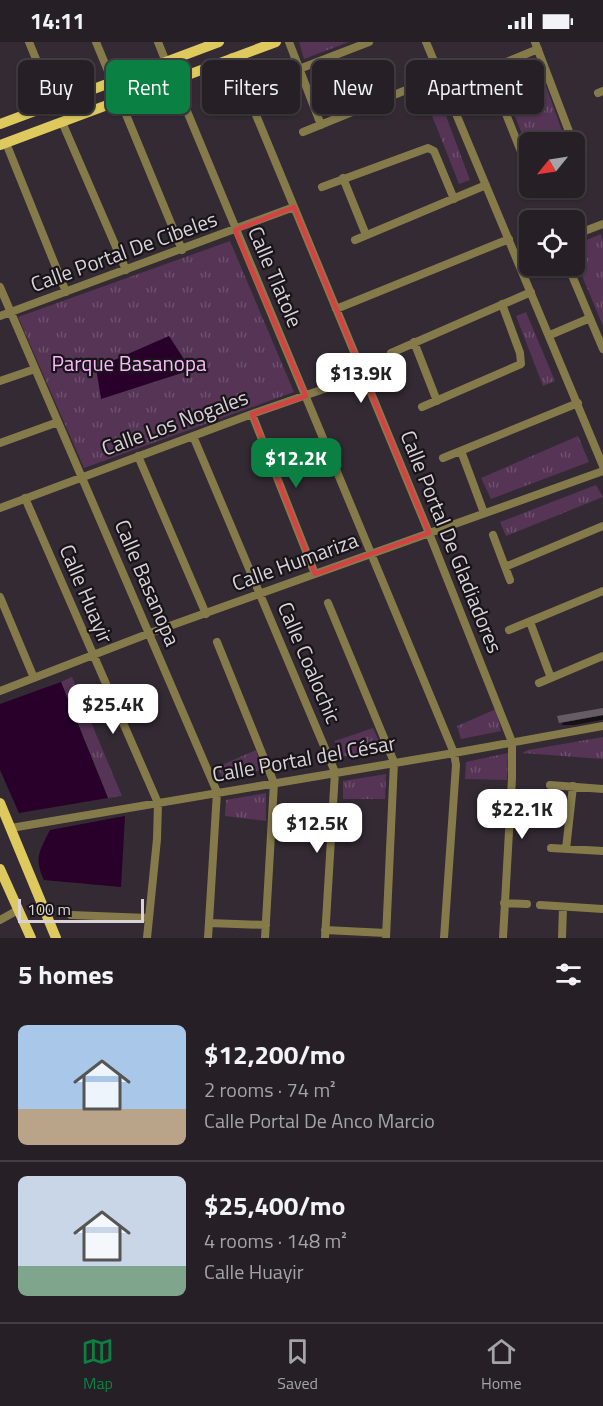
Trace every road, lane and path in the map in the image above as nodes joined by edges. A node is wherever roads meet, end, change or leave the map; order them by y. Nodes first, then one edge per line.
1 (29, 42) edge
2 (96, 42) edge
3 (158, 42) edge
4 (219, 42) edge
5 (276, 42) edge
6 (289, 42) edge
7 (369, 42) edge
8 (426, 42) edge
9 (537, 46) edge
10 (232, 57) junction
11 (36, 60) edge
12 (165, 60) edge
13 (171, 60) edge
14 (296, 60) edge
15 (106, 66) edge
16 (300, 69) edge
17 (300, 72) edge
18 (190, 74) edge
19 (406, 90) edge
20 (106, 105) edge
21 (26, 114) edge
22 (126, 114) edge
23 (188, 114) edge
24 (62, 122) junction
25 (0, 124) edge
26 (321, 125) junction
27 (303, 132) dead end
28 (569, 132) edge
29 (3, 144) edge
30 (519, 146) edge
31 (344, 178) junction
32 (486, 186) junction
33 (322, 187) dead end
34 (454, 199) junction
35 (294, 207) junction
36 (603, 224) edge
37 (235, 230) junction
38 (585, 231) edge
39 (366, 235) junction
40 (509, 239) junction
41 (355, 240) dead end
42 (182, 250) junction
43 (126, 270) junction
44 (572, 276) edge
45 (0, 288) edge
46 (66, 292) junction
47 (531, 292) junction
48 (502, 304) junction
49 (336, 309) junction
50 (10, 312) junction
51 (0, 316) edge
52 (590, 318) junction
53 (550, 335) junction
54 (414, 342) junction
55 (603, 349) edge
56 (391, 353) dead end
57 (35, 369) junction
58 (364, 375) junction
59 (0, 381) edge
60 (306, 396) junction
61 (437, 401) junction
62 (578, 403) junction
63 (422, 407) dead end
64 (252, 414) junction
65 (58, 422) junction
66 (193, 436) junction
67 (0, 443) edge
68 (461, 451) junction
69 (138, 456) junction
70 (443, 458) dead end
71 (603, 466) edge
72 (603, 471) edge
73 (81, 476) junction
74 (25, 498) junction
75 (0, 508) edge
76 (484, 513) junction
77 (603, 526) edge
78 (429, 533) junction
79 (493, 535) dead end
80 (372, 554) junction
81 (505, 567) junction
82 (315, 574) junction
83 (510, 580) dead end
84 (603, 591) edge
85 (260, 594) junction
86 (0, 597) edge
87 (328, 603) dead end
88 (206, 614) junction
89 (530, 622) junction
90 (509, 630) dead end
91 (150, 633) junction
92 (217, 642) dead end
93 (93, 656) junction
94 (603, 656) edge
95 (34, 678) junction
96 (551, 678) junction
97 (540, 683) dead end
98 (0, 691) edge
99 (603, 726) edge
100 (512, 742) junction
101 (454, 753) junction
102 (394, 762) junction
103 (335, 772) junction
104 (274, 783) junction
105 (550, 785) dead end
106 (573, 786) junction
107 (603, 789) edge
108 (217, 792) junction
109 (0, 803) edge
110 (158, 803) junction
111 (10, 828) junction
112 (551, 848) dead end
113 (566, 849) junction
114 (603, 851) edge
115 (0, 869) edge
116 (504, 903) junction
117 (527, 904) dead end
118 (540, 905) dead end
119 (563, 906) junction
120 (603, 909) edge
121 (18, 910) junction
122 (71, 915) dead end
123 (148, 918) junction
124 (0, 920) edge
125 (209, 923) junction
126 (266, 925) junction
127 (325, 934) edge
128 (386, 935) edge
129 (31, 938) edge
130 (56, 938) edge
131 (147, 938) edge
132 (208, 938) edge
133 (265, 938) edge
134 (444, 938) edge
135 (503, 938) edge
136 (562, 938) edge

1 - 11 street
2 - 15 street
3 - 12 street
4 - 13 main road
5 - 10 main road
6 - 14 street
7 - 16 street
8 - 32 street
9 - 28 street
9 - 30 street
10 - 18 main road
10 - 35 street, Calle Portal De Gladiadores
17 - 26 street
19 - 26 street
20 - 24 main road
21 - 25 main road
22 - 42 street
23 - 37 street, Calle Tlatole
24 - 29 main road
24 - 43 street
26 - 27 street
29 - 46 street
31 - 33 street
31 - 34 street
31 - 39 street
32 - 34 street
32 - 40 street
34 - 39 street
35 - 37 street, Calle Portal De Cibeles
35 - 49 street, Calle Portal De Gladiadores
36 - 38 street
37 - 42 street, Calle Portal De Cibeles
37 - 60 street, Calle Tlatole
39 - 41 street
40 - 47 street
40 - 49 street
42 - 43 street, Calle Portal De Cibeles
43 - 46 street, Calle Portal De Cibeles
44 - 52 street
45 - 50 street, Calle Basanopa
46 - 50 street, Calle Portal De Cibeles
47 - 48 street
47 - 53 street
48 - 54 street
48 - 61 street
49 - 58 street, Calle Portal De Gladiadores
50 - 51 street, Calle Portal De Cibeles
50 - 57 street, Calle Basanopa
52 - 53 street
52 - 55 street
53 - 62 street
54 - 56 street
54 - 61 street
57 - 59 street
57 - 65 street, Calle Basanopa
58 - 60 street, Calle Los Nogales
58 - 78 street, Calle Portal De Gladiadores
60 - 64 street, Calle Los Nogales
60 - 80 street, Calle Tlatole
61 - 63 street
62 - 68 street
62 - 71 street
64 - 66 street, Calle Los Nogales
64 - 82 street
65 - 67 street
65 - 73 street, Calle Basanopa
66 - 69 street, Calle Los Nogales
66 - 85 street, Calle Coalochic
68 - 70 street
68 - 76 street
69 - 73 street, Calle Los Nogales
69 - 88 street
72 - 76 street, Calle Humariza
73 - 74 street, Calle Los Nogales
73 - 91 street, Calle Basanopa
74 - 75 street, Calle Los Nogales
74 - 93 street, Calle Huayir
76 - 78 street, Calle Humariza
77 - 81 street
78 - 80 street, Calle Humariza
78 - 100 street, Calle Portal De Gladiadores
79 - 81 street
80 - 82 street, Calle Humariza
80 - 101 street, Calle Tlatole
81 - 83 street
82 - 85 street, Calle Humariza
84 - 89 street
85 - 88 street, Calle Humariza
85 - 103 street, Calle Coalochic
86 - 95 street
87 - 102 street
88 - 91 street, Calle Humariza
89 - 90 street
89 - 96 street
91 - 93 street, Calle Humariza
91 - 108 street, Calle Basanopa
92 - 104 street
93 - 95 street, Calle Humariza
93 - 110 street, Calle Huayir
94 - 96 street
95 - 98 street, Calle Humariza
96 - 97 street
99 - 100 street, Calle Portal del César
100 - 101 street, Calle Portal del César
100 - 116 street
101 - 102 street, Calle Portal del César
101 - 134 street
102 - 103 street, Calle Portal del César
102 - 128 street
103 - 104 street, Calle Portal del César
103 - 127 street
104 - 108 street, Calle Portal del César
104 - 126 street
105 - 106 street
106 - 107 street
106 - 113 street
108 - 110 street, Calle Portal del César
108 - 125 street, Calle Basanopa
109 - 111 main road
110 - 111 street, Calle Portal del César
110 - 123 street
111 - 130 main road
112 - 113 street
113 - 114 street
115 - 121 main road
116 - 117 street
116 - 135 street
118 - 119 street
119 - 120 street
119 - 136 street
121 - 124 street
121 - 129 main road
122 - 123 street
123 - 131 street
125 - 126 street
125 - 132 street, Calle Basanopa
126 - 133 street
127 - 128 street

